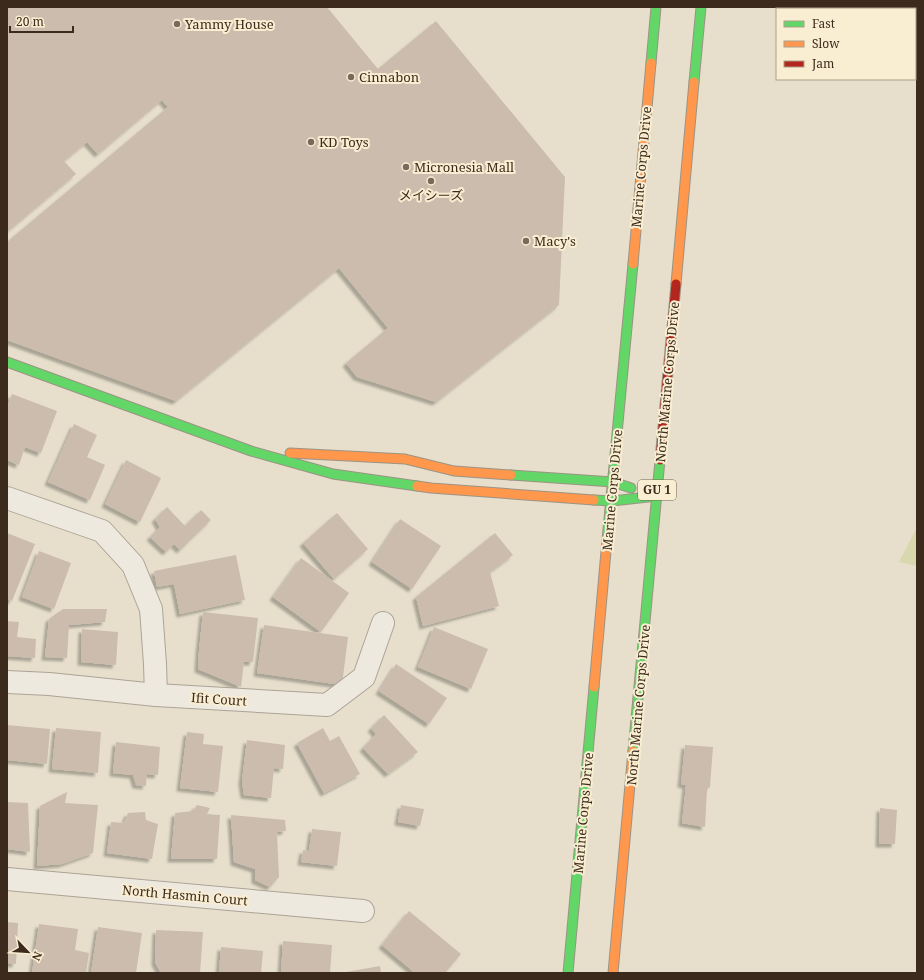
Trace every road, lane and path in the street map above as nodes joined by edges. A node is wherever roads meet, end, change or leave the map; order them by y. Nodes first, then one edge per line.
1 (656, 7) edge
2 (701, 7) edge
3 (7, 362) edge
4 (251, 451) junction
5 (613, 482) junction
6 (657, 496) junction
7 (7, 498) edge
8 (612, 501) junction
9 (383, 623) dead end
10 (7, 682) edge
11 (156, 695) junction
12 (7, 879) edge
13 (363, 911) dead end
14 (568, 973) edge
15 (613, 973) edge

1 - 5 main road, Marine Corps Drive
2 - 6 main road, North Marine Corps Drive / GU 1
3 - 4 main road
4 - 5 main road
4 - 8 main road
5 - 6 main road
5 - 8 main road, Marine Corps Drive
6 - 8 main road
6 - 15 main road, North Marine Corps Drive / GU 1
7 - 11 street
8 - 14 main road, Marine Corps Drive
9 - 11 street, Ifit Court
10 - 11 street, Ifit Court
12 - 13 street, North Hasmin Court

